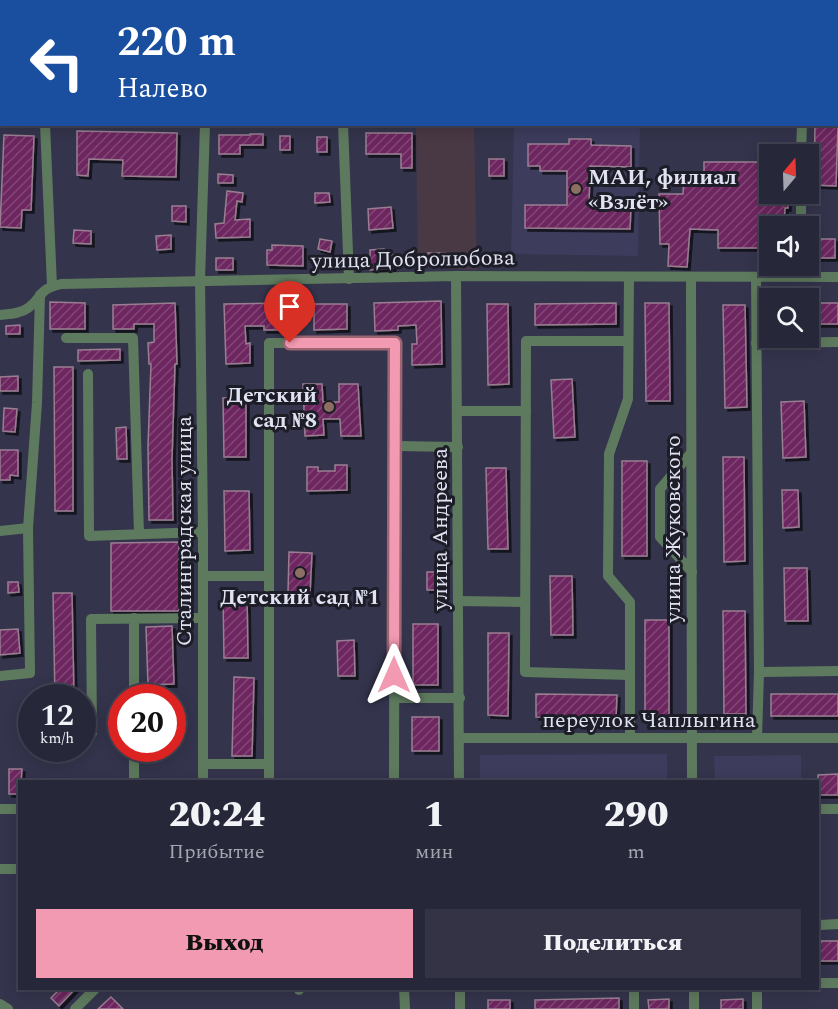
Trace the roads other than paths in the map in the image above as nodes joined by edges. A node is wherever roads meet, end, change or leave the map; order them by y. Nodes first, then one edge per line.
1 (45, 126) edge
2 (205, 126) edge
3 (342, 126) edge
4 (802, 126) edge
5 (801, 144) edge
6 (819, 274) edge
7 (456, 276) junction
8 (764, 276) edge
9 (629, 277) junction
10 (691, 277) junction
11 (756, 277) junction
12 (838, 277) edge
13 (349, 279) junction
14 (200, 280) junction
15 (52, 286) junction
16 (39, 295) junction
17 (0, 315) edge
18 (66, 338) dead end
19 (628, 341) junction
20 (838, 342) edge
21 (756, 343) junction
22 (88, 374) dead end
23 (457, 411) junction
24 (526, 411) junction
25 (396, 446) junction
26 (458, 447) junction
27 (691, 453) junction
28 (28, 528) junction
29 (0, 531) edge
30 (203, 532) junction
31 (139, 534) junction
32 (692, 573) junction
33 (203, 576) junction
34 (269, 576) junction
35 (459, 602) junction
36 (525, 602) junction
37 (134, 618) junction
38 (203, 618) junction
39 (838, 671) edge
40 (759, 672) junction
41 (630, 675) junction
42 (0, 676) edge
43 (92, 684) edge
44 (134, 684) edge
45 (394, 698) junction
46 (460, 698) junction
47 (460, 738) junction
48 (630, 738) junction
49 (692, 738) junction
50 (757, 738) junction
51 (838, 738) edge
52 (134, 762) edge
53 (203, 764) junction
54 (269, 764) junction
55 (134, 780) edge
56 (203, 780) edge
57 (269, 780) edge
58 (394, 780) edge
59 (459, 780) edge
60 (692, 780) edge
61 (0, 809) edge
62 (18, 809) edge
63 (820, 809) dead end
64 (838, 809) edge
65 (0, 869) edge
66 (18, 869) edge
67 (838, 924) edge
68 (820, 925) dead end
69 (819, 982) edge
70 (838, 983) edge
71 (94, 990) edge
72 (405, 990) edge
73 (460, 990) edge
74 (634, 990) edge
75 (694, 990) edge
76 (757, 990) edge
77 (0, 1004) edge
78 (8, 1009) edge
79 (75, 1009) edge
80 (405, 1009) edge
81 (460, 1009) edge
82 (634, 1009) edge
83 (694, 1009) edge
84 (757, 1009) edge

1 - 15 street
2 - 14 street, Сталинградская улица
3 - 13 street
4 - 5 street
6 - 12 street, улица Добролюбова
7 - 9 street, улица Добролюбова
7 - 13 street, улица Добролюбова
7 - 23 street, улица Андреева
8 - 11 street, улица Добролюбова
9 - 10 street, улица Добролюбова
9 - 19 street
10 - 11 street, улица Добролюбова
10 - 27 street, улица Жуковского
11 - 21 street
13 - 14 street, улица Добролюбова
14 - 15 street, улица Добролюбова
14 - 30 street, Сталинградская улица
15 - 16 street, улица Добролюбова
16 - 17 street, улица Добролюбова
16 - 28 street
18 - 31 street
19 - 24 street
19 - 41 street
20 - 21 street
21 - 40 street
22 - 31 street
23 - 24 street
23 - 26 street, улица Андреева
24 - 36 street
25 - 26 street
25 - 34 street
25 - 45 street
26 - 35 street, улица Андреева
27 - 32 street, улица Жуковского
27 - 32 street
28 - 29 street
28 - 42 street
30 - 31 street
30 - 33 street, Сталинградская улица
32 - 49 street, улица Жуковского
33 - 34 street
33 - 38 street, Сталинградская улица
34 - 54 street
35 - 36 street
35 - 46 street, улица Андреева
36 - 41 street
37 - 38 street
37 - 43 street
37 - 44 street
38 - 53 street, Сталинградская улица
39 - 40 street
40 - 50 street
41 - 48 street
45 - 46 street
45 - 58 street
46 - 47 street, улица Андреева
47 - 48 street, переулок Чаплыгина
47 - 59 street, улица Андреева
48 - 49 street, переулок Чаплыгина
49 - 50 street, переулок Чаплыгина
49 - 60 street, улица Жуковского
50 - 51 street, переулок Чаплыгина
52 - 55 street
53 - 54 street
53 - 56 street, Сталинградская улица
54 - 57 street
61 - 62 street
63 - 64 street
65 - 66 street
67 - 68 street
69 - 70 street
71 - 79 street
72 - 80 street
73 - 81 street
74 - 82 street
75 - 83 street
76 - 84 street
77 - 78 street

